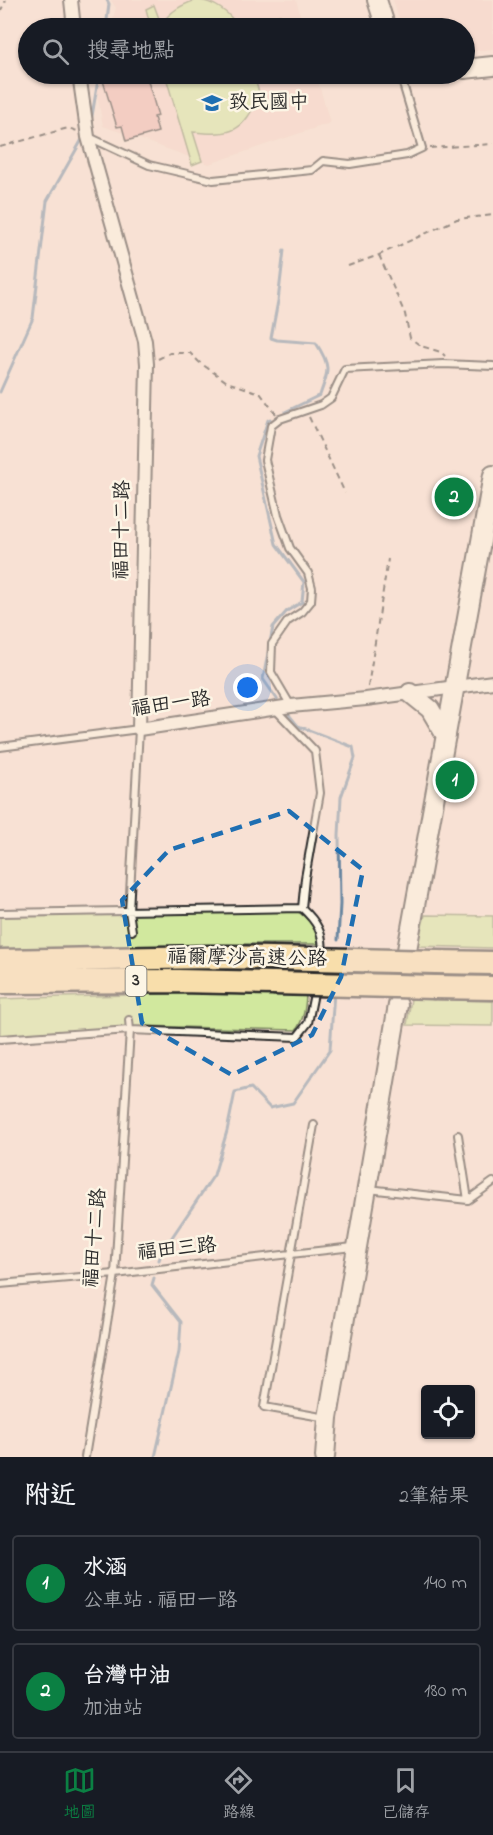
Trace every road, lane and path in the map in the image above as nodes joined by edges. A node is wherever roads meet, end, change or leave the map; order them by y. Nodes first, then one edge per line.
1 (6, 0) edge
2 (71, 0) edge
3 (377, 0) edge
4 (0, 12) edge
5 (73, 18) edge
6 (383, 18) edge
7 (493, 66) edge
8 (475, 68) edge
9 (80, 84) edge
10 (403, 84) edge
11 (85, 132) junction
12 (493, 144) edge
13 (0, 147) edge
14 (422, 148) junction
15 (493, 214) edge
16 (379, 255) junction
17 (348, 266) dead end
18 (147, 364) junction
19 (453, 365) junction
20 (493, 366) edge
21 (306, 410) junction
22 (280, 419) junction
23 (493, 475) edge
24 (345, 493) dead end
25 (388, 559) dead end
26 (493, 682) edge
27 (455, 687) junction
28 (410, 693) junction
29 (366, 699) junction
30 (291, 706) junction
31 (275, 709) junction
32 (138, 729) junction
33 (446, 736) junction
34 (0, 747) edge
35 (302, 908) junction
36 (129, 911) junction
37 (0, 913) edge
38 (132, 931) dead end
39 (323, 947) junction
40 (332, 949) dead end
41 (402, 950) dead end
42 (0, 961) edge
43 (493, 963) edge
44 (0, 982) edge
45 (493, 988) edge
46 (398, 1005) dead end
47 (129, 1020) dead end
48 (130, 1030) junction
49 (0, 1039) edge
50 (314, 1125) dead end
51 (458, 1135) dead end
52 (493, 1182) edge
53 (366, 1189) junction
54 (468, 1200) junction
55 (357, 1247) junction
56 (291, 1254) junction
57 (115, 1274) junction
58 (0, 1284) edge
59 (328, 1418) junction
60 (86, 1457) edge
61 (325, 1457) edge

1 - 4 path
2 - 5 street
3 - 6 main road
7 - 8 main road
9 - 11 street, 福田十二路
10 - 14 lane
11 - 13 path
11 - 14 lane
11 - 18 street, 福田十二路
12 - 14 path
15 - 16 path
16 - 17 path
16 - 19 path
18 - 22 path
18 - 32 street, 福田十二路
19 - 20 lane
19 - 21 lane
21 - 22 lane
21 - 24 path
22 - 30 lane
23 - 27 main road
25 - 29 path
26 - 27 street, 福田一路
27 - 28 street, 福田一路
27 - 33 main road
28 - 29 street, 福田一路
28 - 33 main road
29 - 30 street, 福田一路
30 - 31 street, 福田一路
31 - 32 street, 福田一路
31 - 35 lane
32 - 34 lane, 福田一路
32 - 36 lane, 福田十二路
33 - 41 main road
35 - 36 lane
35 - 39 lane
36 - 37 lane
36 - 38 lane, 福田十二路
39 - 40 lane
39 - 48 lane
42 - 43 highway, 福爾摩沙高速公路 / 3, bridge
44 - 45 highway, 福爾摩沙高速公路 / 3, bridge
46 - 53 main road
47 - 48 lane, 福田十二路
48 - 49 lane
48 - 57 lane, 福田十二路
50 - 56 lane
51 - 54 lane
52 - 54 lane
53 - 54 lane
53 - 55 main road
55 - 56 lane, 福田三路
55 - 59 main road
56 - 57 lane, 福田三路
56 - 59 lane
57 - 58 lane, 福田三路
57 - 60 lane, 福田十二路
59 - 61 main road

